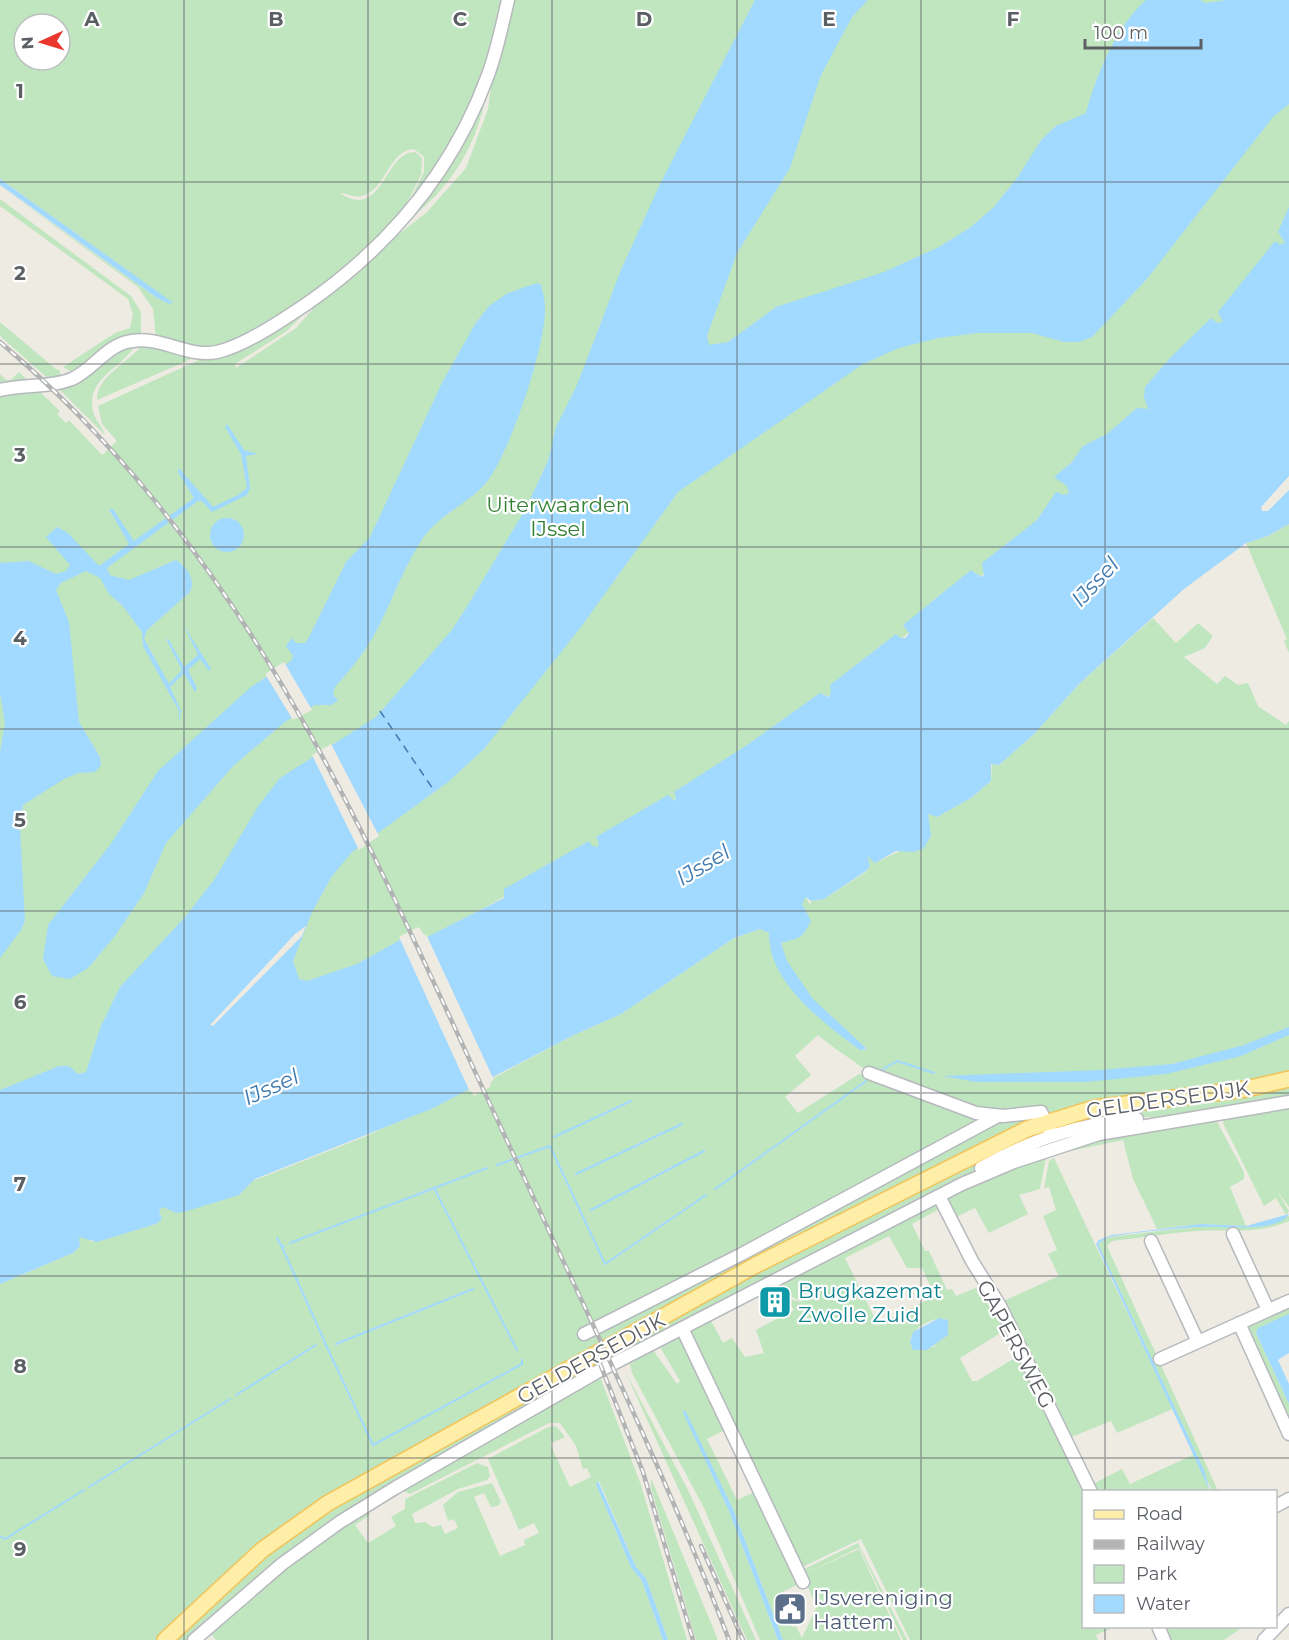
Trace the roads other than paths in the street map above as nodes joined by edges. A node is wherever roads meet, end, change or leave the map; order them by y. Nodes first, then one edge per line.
1 (508, 0) edge
2 (0, 390) edge
3 (869, 1073) dead end
4 (1289, 1079) edge
5 (1289, 1102) edge
6 (998, 1116) junction
7 (1158, 1122) junction
8 (1049, 1128) junction
9 (962, 1184) junction
10 (939, 1196) junction
11 (1233, 1234) dead end
12 (1151, 1240) dead end
13 (1289, 1301) edge
14 (1268, 1310) junction
15 (1239, 1323) junction
16 (682, 1328) junction
17 (584, 1334) dead end
18 (1198, 1342) junction
19 (1160, 1359) dead end
20 (1289, 1434) edge
21 (1091, 1490) edge
22 (803, 1582) dead end
23 (1289, 1614) edge
24 (1277, 1626) edge
25 (1276, 1628) edge
26 (165, 1640) edge
27 (194, 1640) edge
28 (1264, 1640) edge

1 - 2 street
3 - 6 street, GELDERSEDIJK
4 - 8 main road, GELDERSEDIJK
5 - 7 street, GELDERSEDIJK
6 - 8 street, GELDERSEDIJK
6 - 17 street, GELDERSEDIJK
7 - 8 street, GELDERSEDIJK
7 - 9 street, GELDERSEDIJK
8 - 9 street, GELDERSEDIJK
8 - 26 main road, GELDERSEDIJK
9 - 10 street, GELDERSEDIJK
10 - 16 street, GELDERSEDIJK
10 - 21 street, GAPERSWEG
11 - 14 street
12 - 18 street
13 - 14 street
14 - 15 street
15 - 18 street
15 - 20 street
16 - 22 street, GELDERSEDIJK
16 - 27 street, GELDERSEDIJK
18 - 19 street
23 - 24 street
25 - 28 street

